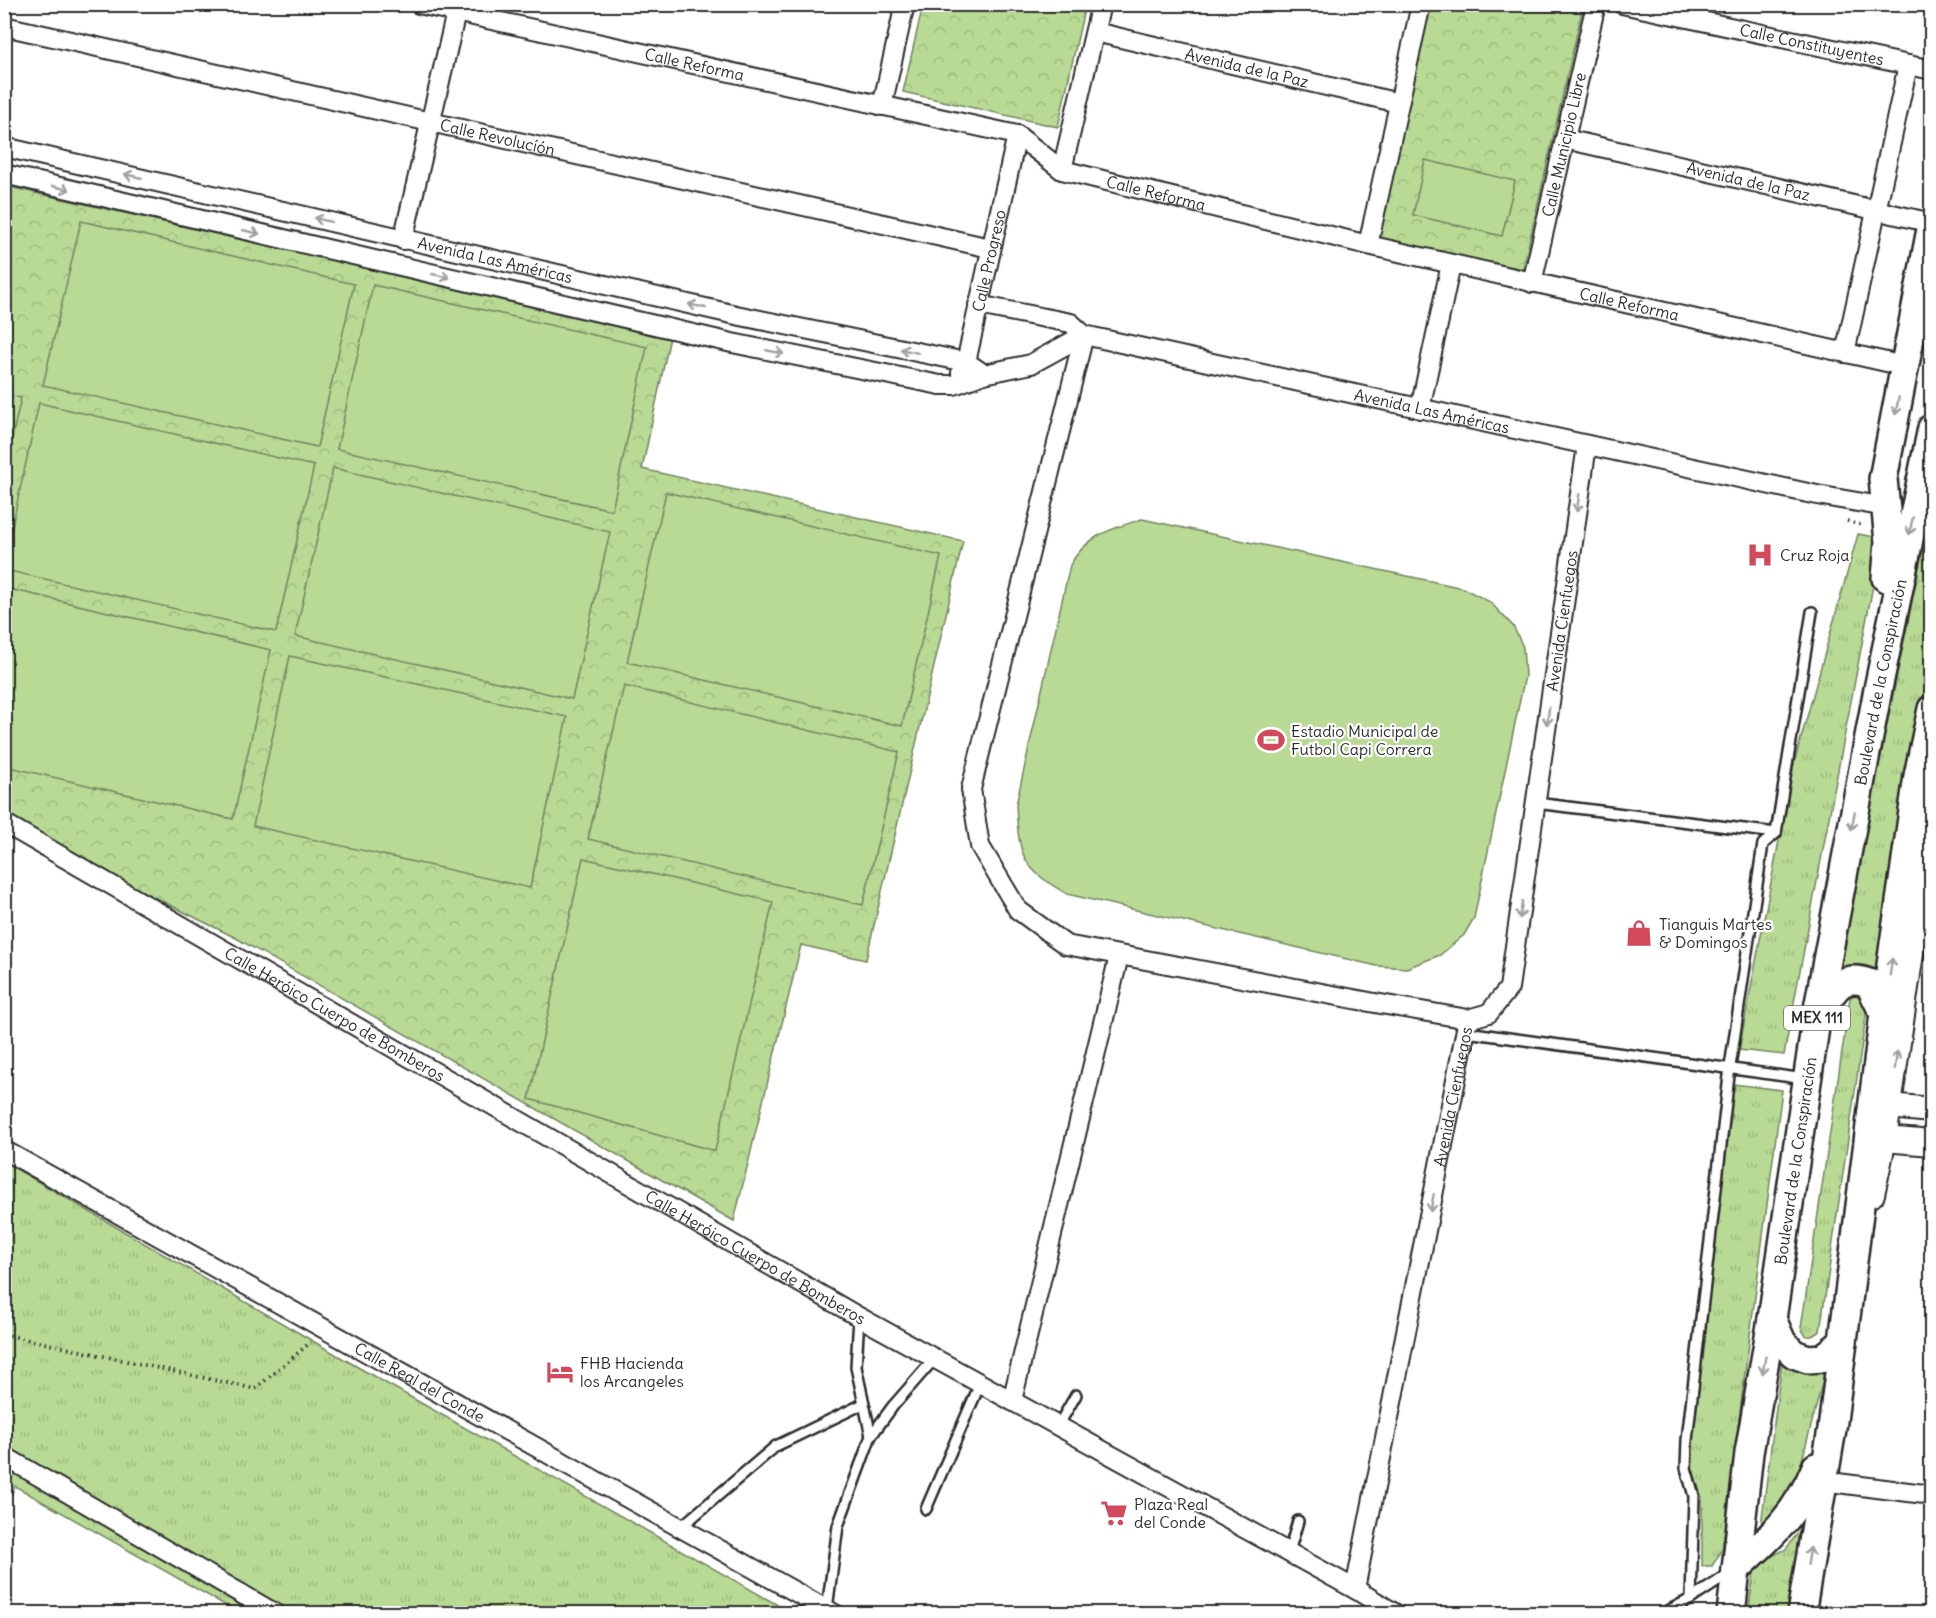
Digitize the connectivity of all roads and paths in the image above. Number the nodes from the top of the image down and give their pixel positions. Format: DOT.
graph roads {
  1 [pos="419,4"];
  2 [pos="905,4"];
  3 [pos="1101,4"];
  4 [pos="1421,4"];
  5 [pos="1596,4"];
  6 [pos="1622,4"];
  7 [pos="457,9"];
  8 [pos="4,26"];
  9 [pos="1095,32"];
  10 [pos="1908,65"];
  11 [pos="1932,70"];
  12 [pos="1399,103"];
  13 [pos="882,106"];
  14 [pos="431,122"];
  15 [pos="1017,135"];
  16 [pos="1565,140"];
  17 [pos="4,147"];
  18 [pos="1062,170"];
  19 [pos="4,174"];
  20 [pos="164,183"];
  21 [pos="157,210"];
  22 [pos="1877,210"];
  23 [pos="1932,224"];
  24 [pos="362,230"];
  25 [pos="404,240"];
  26 [pos="1368,245"];
  27 [pos="990,248"];
  28 [pos="356,256"];
  29 [pos="1451,264"];
  30 [pos="1533,283"];
  31 [pos="978,305"];
  32 [pos="736,315"];
  33 [pos="1084,335"];
  34 [pos="732,343"];
  35 [pos="1845,353"];
  36 [pos="966,362"];
  37 [pos="1904,366"];
  38 [pos="984,374"];
  39 [pos="954,386"];
  40 [pos="1420,409"];
  41 [pos="1932,428"];
  42 [pos="1587,445"];
  43 [pos="1886,507"];
  44 [pos="1812,612"];
  45 [pos="1878,689"];
  46 [pos="1932,709"];
  47 [pos="1536,803"];
  48 [pos="1932,809"];
  49 [pos="4,823"];
  50 [pos="1776,833"];
  51 [pos="1926,890"];
  52 [pos="1119,956"];
  53 [pos="1817,1014"];
  54 [pos="1884,1014"];
  55 [pos="1467,1026"];
  56 [pos="1730,1067"];
  57 [pos="1808,1079"];
  58 [pos="1889,1106"];
  59 [pos="1932,1110"];
  60 [pos="1884,1139"];
  61 [pos="1932,1143"];
  62 [pos="4,1150"];
  63 [pos="1849,1289"];
  64 [pos="859,1317"];
  65 [pos="1772,1319"];
  66 [pos="326,1330"];
  67 [pos="4,1337"];
  68 [pos="1843,1342"];
  69 [pos="935,1358"];
  70 [pos="980,1384"];
  71 [pos="1077,1395"];
  72 [pos="1012,1401"];
  73 [pos="863,1404"];
  74 [pos="1058,1426"];
  75 [pos="1832,1429"];
  76 [pos="871,1436"];
  77 [pos="4,1456"];
  78 [pos="1822,1481"];
  79 [pos="1932,1495"];
  80 [pos="926,1509"];
  81 [pos="1298,1521"];
  82 [pos="681,1527"];
  83 [pos="1288,1552"];
  84 [pos="1736,1569"];
  85 [pos="1355,1589"];
  86 [pos="1691,1599"];
  87 [pos="831,1611"];
  88 [pos="276,1614"];
  89 [pos="1396,1614"];
  90 [pos="1662,1614"];
  91 [pos="1731,1614"];
  92 [pos="1801,1614"];
  1 -- 7 [label="street, Calle Reforma"];
  2 -- 13 [label="street"];
  3 -- 9 [label="street"];
  4 -- 12 [label="street"];
  5 -- 16 [label="street, Calle Municipio Libre"];
  6 -- 10 [label="street, Calle Constituyentes"];
  7 -- 13 [label="street, Calle Reforma"];
  7 -- 14 [label="street"];
  8 -- 14 [label="street, Calle Revolucíón"];
  9 -- 12 [label="street, Avenida de la Paz"];
  9 -- 18 [label="street"];
  10 -- 11 [label="street, Calle Constituyentes"];
  10 -- 22 [label="street"];
  12 -- 26 [label="street"];
  13 -- 15 [label="street, Calle Reforma"];
  14 -- 25 [label="street"];
  14 -- 27 [label="street, Calle Revolucíón"];
  15 -- 18 [label="street, Calle Reforma"];
  15 -- 27 [label="street, Calle Progreso"];
  16 -- 22 [label="street, Avenida de la Paz"];
  16 -- 30 [label="street, Calle Municipio Libre"];
  20 -- 17 [label="street, Avenida Las Américas, one-way"];
  18 -- 26 [label="street, Calle Reforma"];
  19 -- 21 [label="street, Avenida Las Américas, one-way"];
  20 -- 21 [label="street"];
  24 -- 20 [label="street, Avenida Las Américas, one-way"];
  21 -- 28 [label="street, Avenida Las Américas, one-way"];
  22 -- 23 [label="street, Avenida de la Paz"];
  22 -- 35 [label="street"];
  23 -- 37 [label="main road"];
  24 -- 25 [label="street, Avenida Las Américas"];
  24 -- 28 [label="street"];
  32 -- 25 [label="street, Avenida Las Américas, one-way"];
  26 -- 29 [label="street, Calle Reforma"];
  27 -- 31 [label="street, Calle Progreso"];
  28 -- 34 [label="street, Avenida Las Américas, one-way"];
  29 -- 30 [label="street, Calle Reforma"];
  29 -- 40 [label="street"];
  30 -- 35 [label="street, Calle Reforma"];
  31 -- 33 [label="street"];
  31 -- 36 [label="street, Calle Progreso"];
  32 -- 34 [label="street"];
  36 -- 32 [label="street, Avenida Las Américas, one-way"];
  33 -- 38 [label="street, Avenida Las Américas"];
  33 -- 40 [label="street, Avenida Las Américas"];
  33 -- 52 [label="street"];
  34 -- 39 [label="street, Avenida Las Américas, one-way"];
  35 -- 37 [label="street, Calle Reforma"];
  36 -- 38 [label="street, Avenida Las Américas"];
  36 -- 39 [label="street, Calle Progreso"];
  37 -- 43 [label="main road, one-way"];
  38 -- 39 [label="street, Avenida Las Américas"];
  40 -- 42 [label="street, Avenida Las Américas"];
  41 -- 45 [label="main road, Boulevard de la Conspiración / MEX 111, one-way"];
  42 -- 43 [label="street, Avenida Las Américas"];
  42 -- 47 [label="street, Avenida Cienfuegos, one-way"];
  43 -- 45 [label="main road"];
  44 -- 50 [label="lane"];
  45 -- 53 [label="main road, Boulevard de la Conspiración / MEX 111, one-way"];
  54 -- 46 [label="main road, one-way"];
  47 -- 50 [label="lane"];
  47 -- 55 [label="street, Avenida Cienfuegos, one-way"];
  48 -- 51 [label="street"];
  49 -- 64 [label="street, Calle Heróico Cuerpo de Bomberos"];
  50 -- 56 [label="lane"];
  58 -- 51 [label="street, one-way"];
  52 -- 55 [label="street"];
  52 -- 72 [label="street"];
  53 -- 54 [label="main road"];
  53 -- 57 [label="main road, Boulevard de la Conspiración / MEX 111"];
  54 -- 63 [label="main road"];
  55 -- 56 [label="lane"];
  55 -- 85 [label="street, Avenida Cienfuegos, one-way"];
  56 -- 57 [label="lane"];
  56 -- 86 [label="lane"];
  57 -- 65 [label="main road, Boulevard de la Conspiración / MEX 111"];
  58 -- 59 [label="street"];
  58 -- 60 [label="street"];
  60 -- 61 [label="street"];
  60 -- 63 [label="street"];
  62 -- 66 [label="street, Calle Real del Conde"];
  63 -- 68 [label="main road"];
  64 -- 69 [label="street, Calle Heróico Cuerpo de Bomberos"];
  64 -- 73 [label="lane"];
  65 -- 68 [label="main road"];
  65 -- 84 [label="main road, Boulevard de la Conspiración / MEX 111, one-way"];
  66 -- 67 [label="path"];
  66 -- 82 [label="street, Calle Real del Conde"];
  68 -- 75 [label="main road"];
  69 -- 70 [label="street, Calle Heróico Cuerpo de Bomberos"];
  69 -- 76 [label="lane"];
  70 -- 72 [label="street, Calle Heróico Cuerpo de Bomberos"];
  70 -- 80 [label="lane"];
  71 -- 74 [label="lane"];
  72 -- 74 [label="street, Calle Heróico Cuerpo de Bomberos"];
  73 -- 76 [label="lane"];
  73 -- 82 [label="lane"];
  74 -- 83 [label="street, Calle Heróico Cuerpo de Bomberos"];
  75 -- 78 [label="main road"];
  75 -- 84 [label="main road"];
  76 -- 87 [label="lane"];
  77 -- 88 [label="street"];
  78 -- 79 [label="street"];
  92 -- 78 [label="main road, one-way"];
  81 -- 83 [label="lane"];
  82 -- 87 [label="street, Calle Real del Conde"];
  83 -- 85 [label="street, Calle Heróico Cuerpo de Bomberos"];
  84 -- 86 [label="lane"];
  84 -- 91 [label="main road, Boulevard de la Conspiración / MEX 111"];
  85 -- 89 [label="street, Calle Heróico Cuerpo de Bomberos"];
  86 -- 90 [label="lane"];
}
